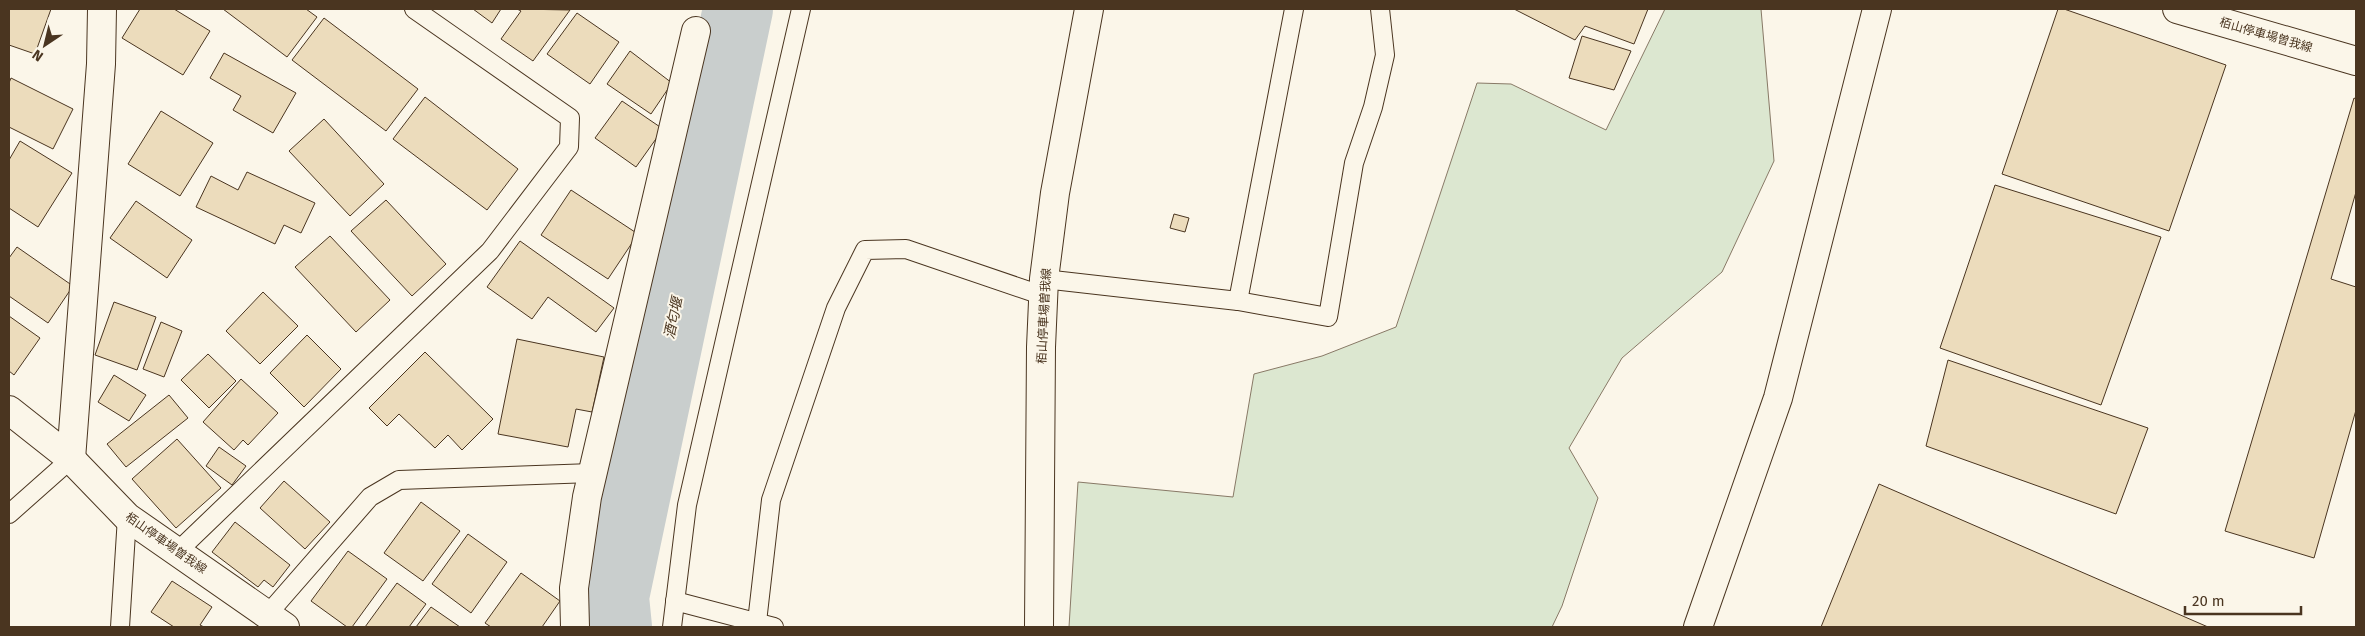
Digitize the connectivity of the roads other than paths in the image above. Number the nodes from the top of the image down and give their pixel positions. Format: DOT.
graph roads {
  1 [pos="102,9"];
  2 [pos="414,9"];
  3 [pos="801,9"];
  4 [pos="1089,9"];
  5 [pos="1294,9"];
  6 [pos="1380,9"];
  7 [pos="1877,9"];
  8 [pos="2177,9"];
  9 [pos="696,31"];
  10 [pos="2356,61"];
  11 [pos="1044,288"];
  12 [pos="1238,301"];
  13 [pos="9,410"];
  14 [pos="72,460"];
  15 [pos="592,473"];
  16 [pos="9,514"];
  17 [pos="127,517"];
  18 [pos="178,551"];
  19 [pos="675,601"];
  20 [pos="276,621"];
  21 [pos="757,622"];
  22 [pos="120,627"];
  23 [pos="575,627"];
  24 [pos="672,627"];
  25 [pos="774,627"];
  26 [pos="1038,627"];
  27 [pos="1698,627"];
  1 -- 14 [label="street"];
  2 -- 18 [label="lane"];
  3 -- 19 [label="lane"];
  4 -- 11 [label="street, 栢山停車場曽我線"];
  5 -- 12 [label="lane"];
  6 -- 12 [label="lane"];
  7 -- 27 [label="street"];
  8 -- 10 [label="street, 栢山停車場曽我線"];
  9 -- 15 [label="street"];
  11 -- 12 [label="lane"];
  11 -- 21 [label="lane"];
  11 -- 26 [label="street, 栢山停車場曽我線"];
  13 -- 14 [label="street, 栢山停車場曽我線"];
  14 -- 16 [label="lane"];
  14 -- 17 [label="street, 栢山停車場曽我線"];
  15 -- 20 [label="lane"];
  15 -- 23 [label="street"];
  17 -- 18 [label="street, 栢山停車場曽我線"];
  17 -- 22 [label="lane"];
  18 -- 20 [label="street, 栢山停車場曽我線"];
  19 -- 21 [label="lane"];
  19 -- 24 [label="lane"];
  21 -- 25 [label="lane"];
}
